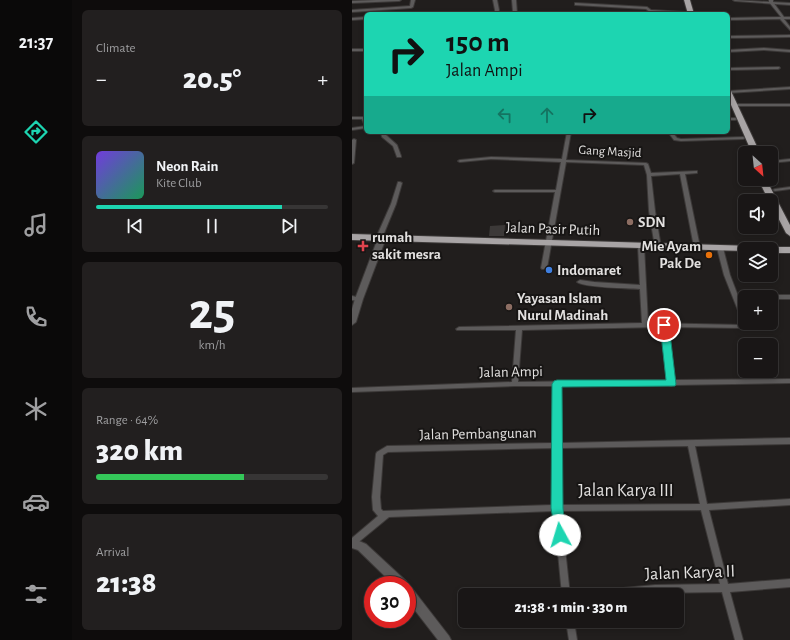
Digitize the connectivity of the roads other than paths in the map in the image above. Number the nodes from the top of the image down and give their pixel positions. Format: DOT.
graph roads {
  1 [pos="400,0"];
  2 [pos="413,0"];
  3 [pos="495,0"];
  4 [pos="514,0"];
  5 [pos="611,0"];
  6 [pos="683,0"];
  7 [pos="687,0"];
  8 [pos="735,0"];
  9 [pos="745,0"];
  10 [pos="771,1"];
  11 [pos="352,2"];
  12 [pos="576,4"];
  13 [pos="790,4"];
  14 [pos="609,6"];
  15 [pos="411,7"];
  16 [pos="408,10"];
  17 [pos="352,11"];
  18 [pos="496,12"];
  19 [pos="515,12"];
  20 [pos="662,12"];
  21 [pos="686,12"];
  22 [pos="687,12"];
  23 [pos="364,18"];
  24 [pos="782,18"];
  25 [pos="790,18"];
  26 [pos="352,19"];
  27 [pos="730,19"];
  28 [pos="746,19"];
  29 [pos="751,23"];
  30 [pos="790,29"];
  31 [pos="790,36"];
  32 [pos="730,37"];
  33 [pos="352,50"];
  34 [pos="364,50"];
  35 [pos="730,51"];
  36 [pos="790,51"];
  37 [pos="778,68"];
  38 [pos="730,69"];
  39 [pos="790,88"];
  40 [pos="730,92"];
  41 [pos="731,105"];
  42 [pos="790,105"];
  43 [pos="352,118"];
  44 [pos="364,119"];
  45 [pos="731,119"];
  46 [pos="364,127"];
  47 [pos="352,128"];
  48 [pos="384,134"];
  49 [pos="569,134"];
  50 [pos="672,134"];
  51 [pos="743,138"];
  52 [pos="354,140"];
  53 [pos="747,146"];
  54 [pos="752,146"];
  55 [pos="399,156"];
  56 [pos="563,160"];
  57 [pos="790,160"];
  58 [pos="460,161"];
  59 [pos="778,161"];
  60 [pos="352,163"];
  61 [pos="695,172"];
  62 [pos="682,173"];
  63 [pos="649,175"];
  64 [pos="400,184"];
  65 [pos="766,186"];
  66 [pos="773,186"];
  67 [pos="790,188"];
  68 [pos="775,190"];
  69 [pos="495,191"];
  70 [pos="558,192"];
  71 [pos="790,218"];
  72 [pos="790,233"];
  73 [pos="352,237"];
  74 [pos="381,238"];
  75 [pos="548,243"];
  76 [pos="641,246"];
  77 [pos="658,247"];
  78 [pos="697,247"];
  79 [pos="720,248"];
  80 [pos="738,249"];
  81 [pos="778,250"];
  82 [pos="790,250"];
  83 [pos="544,268"];
  84 [pos="580,282"];
  85 [pos="642,287"];
  86 [pos="778,297"];
  87 [pos="790,297"];
  88 [pos="356,298"];
  89 [pos="736,298"];
  90 [pos="738,303"];
  91 [pos="352,322"];
  92 [pos="645,325"];
  93 [pos="664,325"];
  94 [pos="738,327"];
  95 [pos="519,328"];
  96 [pos="459,329"];
  97 [pos="790,381"];
  98 [pos="516,384"];
  99 [pos="557,384"];
  100 [pos="671,384"];
  101 [pos="352,390"];
  102 [pos="790,441"];
  103 [pos="691,444"];
  104 [pos="558,446"];
  105 [pos="790,502"];
  106 [pos="704,507"];
  107 [pos="557,508"];
  108 [pos="387,514"];
  109 [pos="352,543"];
  110 [pos="393,576"];
  111 [pos="790,583"];
  112 [pos="565,588"];
  113 [pos="727,588"];
  114 [pos="684,589"];
  115 [pos="416,603"];
  116 [pos="571,628"];
  117 [pos="445,640"];
  118 [pos="573,640"];
  119 [pos="739,640"];
  1 -- 11 [label="street"];
  2 -- 15 [label="street"];
  3 -- 18 [label="street"];
  4 -- 19 [label="street"];
  5 -- 14 [label="street"];
  6 -- 21 [label="highway"];
  7 -- 22 [label="highway"];
  8 -- 9 [label="street"];
  9 -- 10 [label="street"];
  10 -- 13 [label="street"];
  10 -- 24 [label="street"];
  12 -- 14 [label="street"];
  14 -- 20 [label="street"];
  15 -- 16 [label="street"];
  15 -- 17 [label="street"];
  23 -- 26 [label="street"];
  24 -- 25 [label="street"];
  24 -- 28 [label="street"];
  24 -- 30 [label="street"];
  27 -- 28 [label="street"];
  28 -- 29 [label="street"];
  31 -- 32 [label="street"];
  33 -- 34 [label="street"];
  35 -- 36 [label="street"];
  37 -- 38 [label="street"];
  39 -- 40 [label="street"];
  41 -- 42 [label="street"];
  41 -- 45 [label="highway"];
  41 -- 54 [label="highway"];
  43 -- 44 [label="street"];
  45 -- 51 [label="highway"];
  46 -- 47 [label="street"];
  48 -- 55 [label="street"];
  49 -- 56 [label="street"];
  50 -- 51 [label="street"];
  51 -- 53 [label="highway"];
  52 -- 60 [label="street"];
  56 -- 58 [label="street"];
  56 -- 63 [label="street, Gang Masjid"];
  56 -- 70 [label="street"];
  57 -- 59 [label="street"];
  61 -- 62 [label="street, Gang Masjid"];
  62 -- 63 [label="street, Gang Masjid"];
  62 -- 78 [label="street"];
  63 -- 77 [label="street"];
  64 -- 74 [label="street"];
  65 -- 72 [label="highway"];
  66 -- 68 [label="highway"];
  67 -- 68 [label="street"];
  68 -- 71 [label="highway"];
  69 -- 70 [label="street"];
  70 -- 75 [label="street"];
  73 -- 74 [label="highway, Jalan Pasir Putih"];
  74 -- 75 [label="highway, Jalan Pasir Putih"];
  74 -- 88 [label="street"];
  75 -- 76 [label="highway, Jalan Pasir Putih"];
  75 -- 83 [label="street"];
  76 -- 77 [label="highway, Jalan Pasir Putih"];
  76 -- 85 [label="street"];
  77 -- 78 [label="highway, Jalan Pasir Putih"];
  78 -- 79 [label="highway, Jalan Pasir Putih"];
  79 -- 80 [label="highway, Jalan Pasir Putih"];
  79 -- 89 [label="street"];
  81 -- 82 [label="highway"];
  84 -- 85 [label="street"];
  85 -- 92 [label="street"];
  86 -- 87 [label="street"];
  88 -- 91 [label="street"];
  89 -- 90 [label="street"];
  92 -- 93 [label="street"];
  92 -- 95 [label="street"];
  93 -- 94 [label="street"];
  93 -- 100 [label="street"];
  95 -- 96 [label="street"];
  95 -- 98 [label="street"];
  97 -- 100 [label="street, Jalan Ampi"];
  98 -- 99 [label="street, Jalan Ampi"];
  98 -- 101 [label="street, Jalan Ampi"];
  99 -- 100 [label="street, Jalan Ampi"];
  99 -- 104 [label="street"];
  102 -- 103 [label="street, Jalan Pembangunan"];
  103 -- 104 [label="street, Jalan Pembangunan"];
  103 -- 106 [label="street"];
  104 -- 107 [label="street"];
  104 -- 108 [label="street, Jalan Pembangunan"];
  105 -- 106 [label="street, Jalan Karya III"];
  106 -- 107 [label="street, Jalan Karya III"];
  106 -- 113 [label="street"];
  107 -- 108 [label="street, Jalan Karya III"];
  107 -- 112 [label="street"];
  108 -- 109 [label="street"];
  109 -- 110 [label="street"];
  111 -- 113 [label="street, Jalan Karya II"];
  113 -- 114 [label="street, Jalan Karya II"];
  113 -- 119 [label="street"];
  115 -- 117 [label="street"];
  116 -- 118 [label="street"];
}
